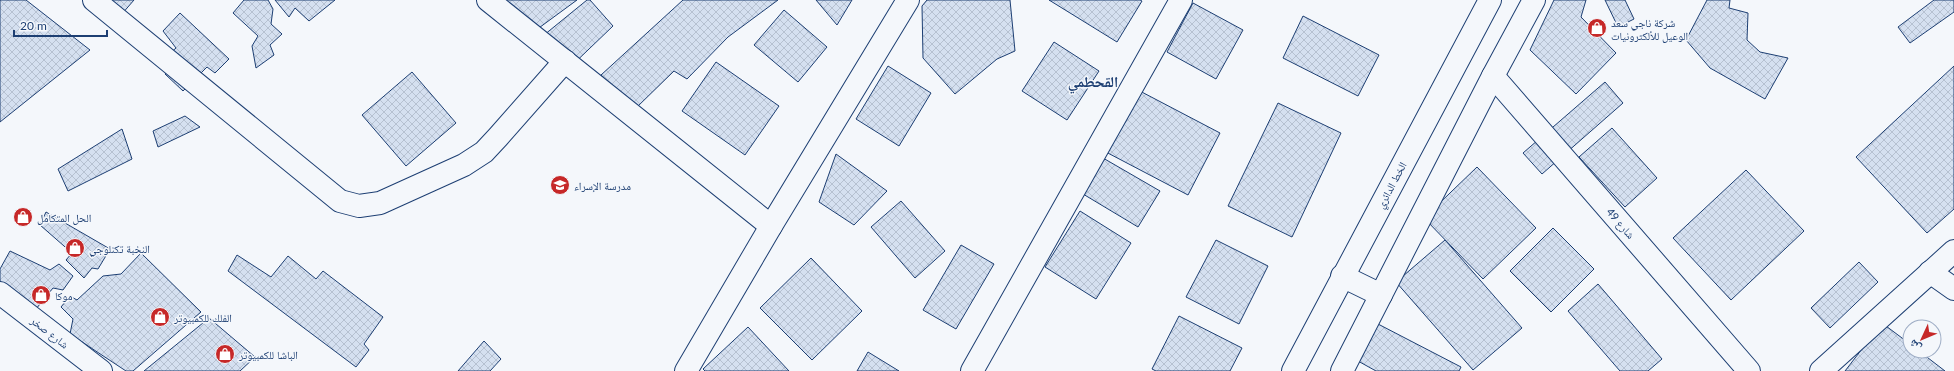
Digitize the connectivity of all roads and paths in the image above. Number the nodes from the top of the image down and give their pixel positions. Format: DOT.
graph roads {
  1 [pos="94,0"];
  2 [pos="488,0"];
  3 [pos="908,0"];
  4 [pos="1181,0"];
  5 [pos="1490,0"];
  6 [pos="1534,0"];
  7 [pos="565,61"];
  8 [pos="1493,76"];
  9 [pos="771,226"];
  10 [pos="1954,251"];
  11 [pos="1930,272"];
  12 [pos="1342,276"];
  13 [pos="1954,289"];
  14 [pos="0,293"];
  15 [pos="1381,295"];
  16 [pos="101,371"];
  17 [pos="686,371"];
  18 [pos="972,371"];
  19 [pos="1293,371"];
  20 [pos="1342,371"];
  21 [pos="1749,371"];
  22 [pos="1821,371"];
  1 -- 7 [label="street"];
  2 -- 7 [label="street"];
  3 -- 9 [label="street"];
  4 -- 18 [label="street"];
  5 -- 12 [label="street, الخط الدائري"];
  6 -- 8 [label="street"];
  7 -- 9 [label="street"];
  8 -- 15 [label="street"];
  8 -- 21 [label="street, شارع 49"];
  9 -- 17 [label="street"];
  10 -- 11 [label="street"];
  11 -- 13 [label="street"];
  11 -- 22 [label="street"];
  12 -- 15 [label="street"];
  12 -- 19 [label="street, الخط الدائري"];
  14 -- 16 [label="street, شارع صخر"];
  15 -- 20 [label="street"];
}
